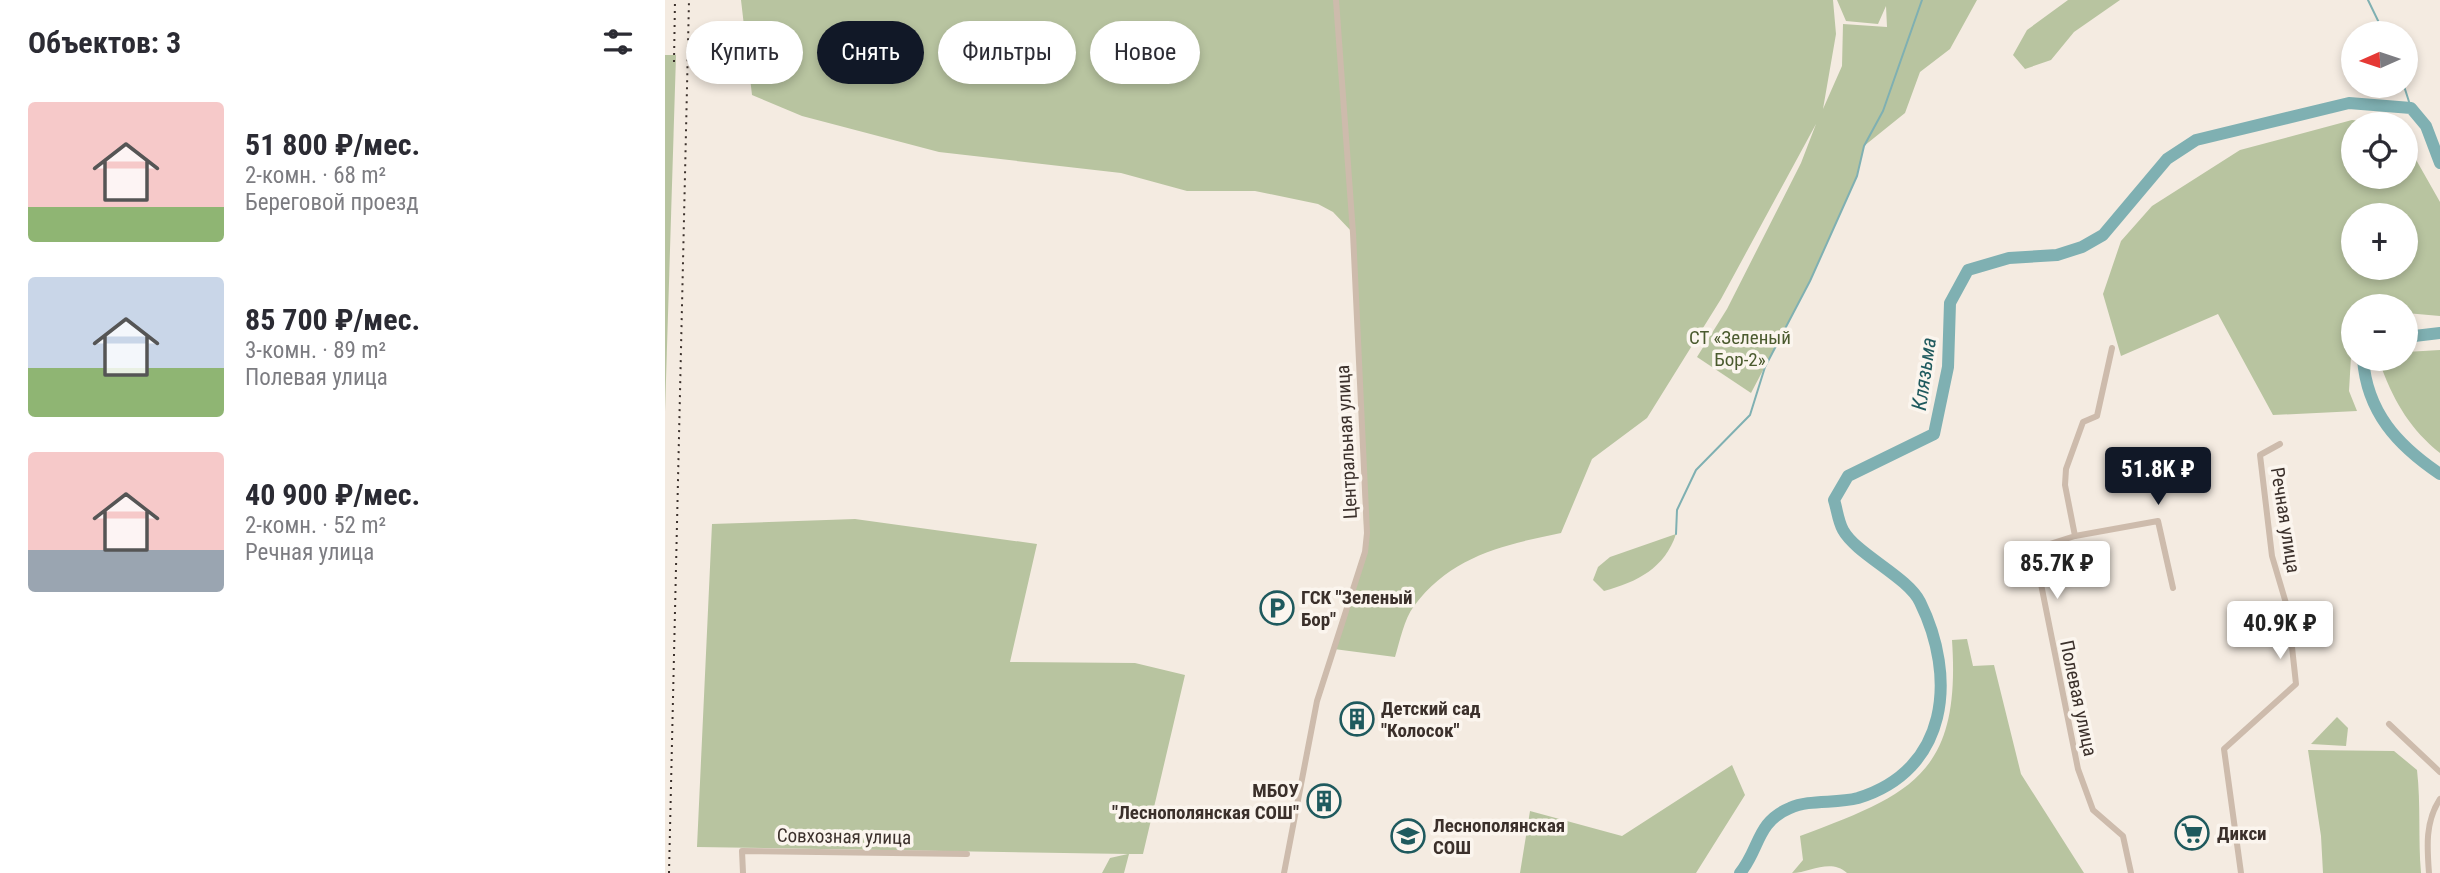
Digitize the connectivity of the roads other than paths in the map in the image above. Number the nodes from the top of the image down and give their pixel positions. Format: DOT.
graph roads {
  1 [pos="1336,0"];
  2 [pos="2112,348"];
  3 [pos="2280,444"];
  4 [pos="2075,536"];
  5 [pos="2173,588"];
  6 [pos="2389,724"];
  7 [pos="2440,772"];
  8 [pos="2440,799"];
  9 [pos="967,854"];
  10 [pos="743,873"];
  11 [pos="1284,873"];
  12 [pos="2131,873"];
  13 [pos="2241,873"];
  14 [pos="2428,873"];
  1 -- 11 [label="street, Центральная улица"];
  2 -- 4 [label="street"];
  3 -- 13 [label="street, Речная улица"];
  4 -- 5 [label="street"];
  4 -- 12 [label="street, Полевая улица"];
  6 -- 7 [label="street"];
  8 -- 14 [label="street"];
  9 -- 10 [label="street, Совхозная улица"];
}
